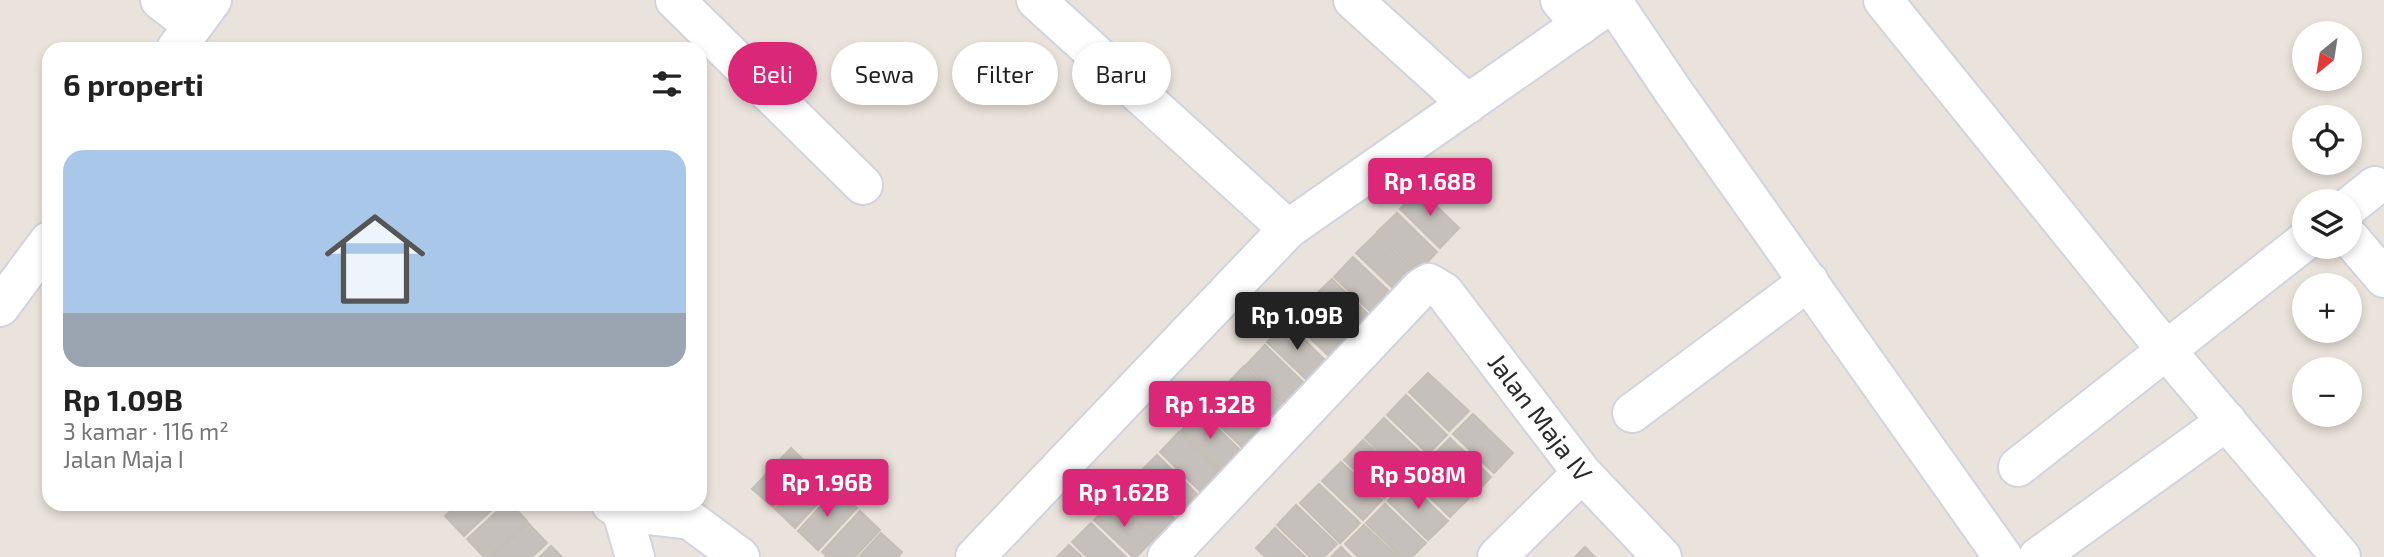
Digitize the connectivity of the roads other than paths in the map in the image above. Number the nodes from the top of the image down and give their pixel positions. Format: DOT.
graph roads {
  1 [pos="160,0"];
  2 [pos="675,0"];
  3 [pos="1036,0"];
  4 [pos="1353,0"];
  5 [pos="1883,0"];
  6 [pos="1614,1"];
  7 [pos="1571,12"];
  8 [pos="193,25"];
  9 [pos="1468,104"];
  10 [pos="863,186"];
  11 [pos="1288,229"];
  12 [pos="42,250"];
  13 [pos="2292,252"];
  14 [pos="2362,252"];
  15 [pos="2384,278"];
  16 [pos="1809,281"];
  17 [pos="0,307"];
  18 [pos="2166,350"];
  19 [pos="1632,413"];
  20 [pos="2227,421"];
  21 [pos="2018,467"];
  22 [pos="1582,473"];
  23 [pos="617,511"];
  24 [pos="634,511"];
  25 [pos="635,557"];
  26 [pos="740,557"];
  27 [pos="975,557"];
  28 [pos="1167,557"];
  29 [pos="1497,557"];
  30 [pos="1662,557"];
  31 [pos="2003,557"];
  32 [pos="2038,557"];
  33 [pos="2341,557"];
  1 -- 8 [label="street"];
  2 -- 10 [label="street"];
  3 -- 11 [label="street"];
  4 -- 9 [label="street"];
  5 -- 18 [label="street"];
  6 -- 7 [label="street"];
  6 -- 16 [label="street"];
  7 -- 9 [label="street"];
  9 -- 11 [label="street"];
  11 -- 27 [label="street"];
  12 -- 17 [label="street"];
  13 -- 18 [label="street"];
  14 -- 15 [label="street"];
  16 -- 19 [label="street"];
  16 -- 31 [label="street"];
  18 -- 20 [label="street"];
  18 -- 21 [label="street"];
  20 -- 32 [label="street"];
  20 -- 33 [label="street"];
  22 -- 28 [label="street, Jalan Maja IV"];
  22 -- 29 [label="street"];
  22 -- 30 [label="street, Jalan Maja IV"];
  23 -- 25 [label="street"];
  24 -- 26 [label="street"];
}
